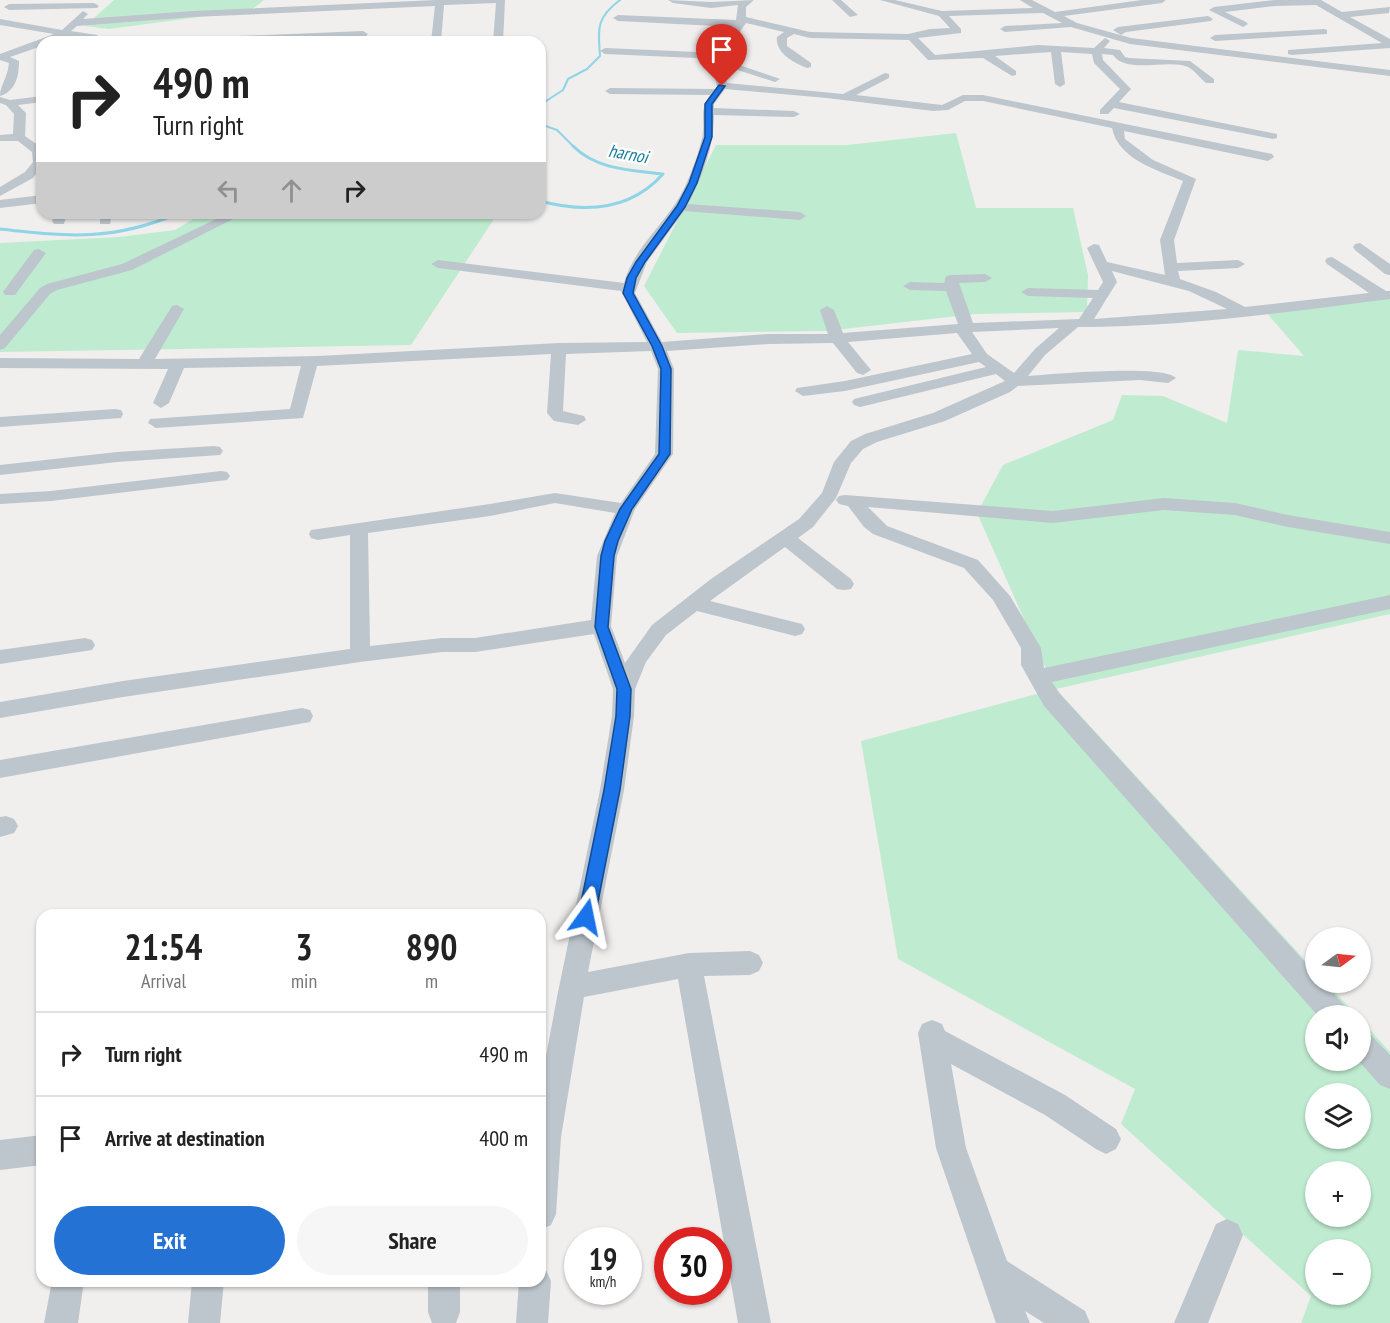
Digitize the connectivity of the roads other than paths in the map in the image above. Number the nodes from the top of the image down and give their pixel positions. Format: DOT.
graph roads {
  1 [pos="374,0"];
  2 [pos="673,0"];
  3 [pos="836,0"];
  4 [pos="884,0"];
  5 [pos="1025,0"];
  6 [pos="440,1"];
  7 [pos="750,1"];
  8 [pos="1167,1"];
  9 [pos="1315,1"];
  10 [pos="97,3"];
  11 [pos="330,3"];
  12 [pos="937,3"];
  13 [pos="1252,5"];
  14 [pos="4,6"];
  15 [pos="35,6"];
  16 [pos="904,7"];
  17 [pos="1389,10"];
  18 [pos="227,12"];
  19 [pos="83,13"];
  20 [pos="1047,13"];
  21 [pos="942,14"];
  22 [pos="854,15"];
  23 [pos="1339,15"];
  24 [pos="1273,16"];
  25 [pos="145,17"];
  26 [pos="618,18"];
  27 [pos="1208,19"];
  28 [pos="691,21"];
  29 [pos="741,21"];
  30 [pos="0,22"];
  31 [pos="73,22"];
  32 [pos="1243,24"];
  33 [pos="1073,25"];
  34 [pos="1380,25"];
  35 [pos="1359,26"];
  36 [pos="134,29"];
  37 [pos="1005,29"];
  38 [pos="792,31"];
  39 [pos="1324,32"];
  40 [pos="63,33"];
  41 [pos="681,33"];
  42 [pos="363,34"];
  43 [pos="1231,34"];
  44 [pos="57,36"];
  45 [pos="86,36"];
  46 [pos="339,36"];
  47 [pos="437,36"];
  48 [pos="498,36"];
  49 [pos="1109,36"];
  50 [pos="908,37"];
  51 [pos="1215,38"];
  52 [pos="1128,40"];
  53 [pos="1390,44"];
  54 [pos="36,46"];
  55 [pos="1343,49"];
  56 [pos="1056,50"];
  57 [pos="1097,51"];
  58 [pos="1291,52"];
  59 [pos="986,55"];
  60 [pos="1245,56"];
  61 [pos="0,57"];
  62 [pos="722,61"];
  63 [pos="807,65"];
  64 [pos="1390,66"];
  65 [pos="1012,73"];
  66 [pos="1390,73"];
  67 [pos="885,76"];
  68 [pos="775,80"];
  69 [pos="1210,81"];
  70 [pos="1059,84"];
  71 [pos="721,89"];
  72 [pos="610,91"];
  73 [pos="0,93"];
  74 [pos="843,98"];
  75 [pos="36,99"];
  76 [pos="5,101"];
  77 [pos="1112,104"];
  78 [pos="707,111"];
  79 [pos="794,114"];
  80 [pos="1096,120"];
  81 [pos="1117,125"];
  82 [pos="20,136"];
  83 [pos="1273,136"];
  84 [pos="0,138"];
  85 [pos="36,143"];
  86 [pos="1268,157"];
  87 [pos="36,166"];
  88 [pos="0,192"];
  89 [pos="36,201"];
  90 [pos="0,204"];
  91 [pos="681,207"];
  92 [pos="800,216"];
  93 [pos="227,219"];
  94 [pos="1360,247"];
  95 [pos="1094,248"];
  96 [pos="39,253"];
  97 [pos="1332,261"];
  98 [pos="438,264"];
  99 [pos="1238,264"];
  100 [pos="1103,265"];
  101 [pos="1390,271"];
  102 [pos="1171,274"];
  103 [pos="985,278"];
  104 [pos="910,286"];
  105 [pos="952,287"];
  106 [pos="629,288"];
  107 [pos="45,291"];
  108 [pos="5,292"];
  109 [pos="1028,292"];
  110 [pos="1103,294"];
  111 [pos="1387,295"];
  112 [pos="177,309"];
  113 [pos="826,310"];
  114 [pos="1243,312"];
  115 [pos="1079,322"];
  116 [pos="964,328"];
  117 [pos="837,338"];
  118 [pos="0,345"];
  119 [pos="657,346"];
  120 [pos="559,348"];
  121 [pos="982,357"];
  122 [pos="310,361"];
  123 [pos="0,363"];
  124 [pos="144,364"];
  125 [pos="178,364"];
  126 [pos="998,369"];
  127 [pos="863,370"];
  128 [pos="1168,378"];
  129 [pos="1015,381"];
  130 [pos="803,391"];
  131 [pos="860,402"];
  132 [pos="161,403"];
  133 [pos="115,414"];
  134 [pos="578,420"];
  135 [pos="0,422"];
  136 [pos="156,423"];
  137 [pos="214,451"];
  138 [pos="0,470"];
  139 [pos="221,476"];
  140 [pos="827,498"];
  141 [pos="0,499"];
  142 [pos="854,501"];
  143 [pos="626,509"];
  144 [pos="358,528"];
  145 [pos="318,534"];
  146 [pos="786,538"];
  147 [pos="1390,538"];
  148 [pos="844,584"];
  149 [pos="1390,602"];
  150 [pos="693,603"];
  151 [pos="601,627"];
  152 [pos="795,629"];
  153 [pos="85,645"];
  154 [pos="360,656"];
  155 [pos="0,657"];
  156 [pos="1039,677"];
  157 [pos="624,689"];
  158 [pos="0,710"];
  159 [pos="302,716"];
  160 [pos="0,769"];
  161 [pos="750,963"];
  162 [pos="689,965"];
  163 [pos="572,987"];
  164 [pos="1326,1005"];
  165 [pos="1371,1055"];
  166 [pos="1390,1075"];
  167 [pos="546,1116"];
  168 [pos="1106,1139"];
  169 [pos="36,1151"];
  170 [pos="0,1155"];
  171 [pos="1227,1235"];
  172 [pos="995,1272"];
  173 [pos="67,1287"];
  174 [pos="207,1287"];
  175 [pos="535,1287"];
  176 [pos="61,1323"];
  177 [pos="204,1323"];
  178 [pos="532,1323"];
  179 [pos="754,1323"];
  180 [pos="1013,1323"];
  181 [pos="1073,1323"];
  182 [pos="1191,1323"];
  1 -- 11 [label="street"];
  2 -- 7 [label="street"];
  3 -- 22 [label="street"];
  4 -- 16 [label="street"];
  5 -- 20 [label="street"];
  6 -- 11 [label="street"];
  6 -- 47 [label="street"];
  6 -- 48 [label="street"];
  7 -- 29 [label="street"];
  8 -- 20 [label="street"];
  9 -- 13 [label="street"];
  9 -- 23 [label="street"];
  10 -- 15 [label="street"];
  10 -- 19 [label="street"];
  11 -- 18 [label="street"];
  12 -- 16 [label="street"];
  13 -- 24 [label="street"];
  13 -- 32 [label="street"];
  14 -- 15 [label="street"];
  15 -- 19 [label="street"];
  16 -- 21 [label="street"];
  17 -- 23 [label="street"];
  18 -- 19 [label="street"];
  18 -- 25 [label="street"];
  19 -- 31 [label="street"];
  20 -- 21 [label="street"];
  20 -- 33 [label="street"];
  21 -- 50 [label="street"];
  23 -- 35 [label="street"];
  25 -- 31 [label="street"];
  25 -- 36 [label="street"];
  26 -- 28 [label="street"];
  27 -- 52 [label="street"];
  28 -- 29 [label="street"];
  28 -- 41 [label="street"];
  29 -- 38 [label="street"];
  29 -- 62 [label="street"];
  30 -- 40 [label="street"];
  31 -- 40 [label="street"];
  33 -- 37 [label="street"];
  33 -- 49 [label="street"];
  34 -- 35 [label="street"];
  35 -- 53 [label="street"];
  38 -- 50 [label="street"];
  38 -- 63 [label="street"];
  39 -- 43 [label="street"];
  40 -- 44 [label="street"];
  40 -- 45 [label="street"];
  42 -- 46 [label="street"];
  43 -- 51 [label="street"];
  43 -- 60 [label="street"];
  49 -- 52 [label="street"];
  49 -- 57 [label="street"];
  50 -- 59 [label="street"];
  52 -- 60 [label="street"];
  53 -- 55 [label="street"];
  54 -- 61 [label="street"];
  55 -- 58 [label="street"];
  55 -- 64 [label="street"];
  56 -- 57 [label="street"];
  56 -- 59 [label="street"];
  56 -- 70 [label="street"];
  57 -- 69 [label="street"];
  57 -- 77 [label="street"];
  59 -- 65 [label="street"];
  60 -- 66 [label="street"];
  61 -- 73 [label="street"];
  62 -- 62 [label="street"];
  62 -- 68 [label="street"];
  62 -- 71 [label="street"];
  67 -- 74 [label="street"];
  71 -- 72 [label="street"];
  71 -- 74 [label="street"];
  71 -- 78 [label="street"];
  74 -- 80 [label="street"];
  75 -- 76 [label="street"];
  76 -- 82 [label="street"];
  77 -- 80 [label="street"];
  77 -- 83 [label="street"];
  78 -- 79 [label="street"];
  78 -- 91 [label="street"];
  80 -- 81 [label="street"];
  81 -- 86 [label="street"];
  81 -- 102 [label="street"];
  82 -- 84 [label="street"];
  82 -- 85 [label="street"];
  87 -- 88 [label="street"];
  89 -- 90 [label="street"];
  91 -- 92 [label="street"];
  91 -- 106 [label="street"];
  93 -- 107 [label="street"];
  94 -- 101 [label="street"];
  95 -- 100 [label="street"];
  96 -- 108 [label="street"];
  97 -- 111 [label="street"];
  98 -- 106 [label="street"];
  99 -- 102 [label="street"];
  100 -- 102 [label="street"];
  100 -- 110 [label="street"];
  102 -- 114 [label="street"];
  103 -- 105 [label="street"];
  104 -- 105 [label="street"];
  105 -- 116 [label="street"];
  106 -- 119 [label="street"];
  107 -- 108 [label="street"];
  107 -- 118 [label="street"];
  109 -- 110 [label="street"];
  110 -- 115 [label="street"];
  111 -- 114 [label="street"];
  112 -- 124 [label="street"];
  113 -- 117 [label="street"];
  114 -- 115 [label="street"];
  115 -- 116 [label="street"];
  115 -- 129 [label="street"];
  116 -- 117 [label="street"];
  116 -- 121 [label="street"];
  117 -- 119 [label="street"];
  117 -- 127 [label="street"];
  119 -- 120 [label="street"];
  119 -- 143 [label="street"];
  120 -- 122 [label="street"];
  120 -- 134 [label="street"];
  121 -- 126 [label="street"];
  121 -- 130 [label="street"];
  122 -- 125 [label="street"];
  122 -- 136 [label="street"];
  123 -- 124 [label="street"];
  124 -- 125 [label="street"];
  125 -- 132 [label="street"];
  126 -- 129 [label="street"];
  126 -- 131 [label="street"];
  128 -- 129 [label="street"];
  129 -- 140 [label="street"];
  133 -- 135 [label="street"];
  137 -- 138 [label="street"];
  139 -- 141 [label="street"];
  140 -- 142 [label="street"];
  140 -- 146 [label="street"];
  142 -- 147 [label="street"];
  142 -- 156 [label="street"];
  143 -- 144 [label="street"];
  143 -- 151 [label="street"];
  144 -- 145 [label="street"];
  144 -- 154 [label="street"];
  146 -- 148 [label="street"];
  146 -- 150 [label="street"];
  149 -- 156 [label="street"];
  150 -- 152 [label="street"];
  150 -- 157 [label="street"];
  151 -- 154 [label="street"];
  151 -- 157 [label="street"];
  153 -- 155 [label="street"];
  154 -- 158 [label="street"];
  156 -- 164 [label="street"];
  157 -- 163 [label="street"];
  159 -- 160 [label="street"];
  161 -- 162 [label="street"];
  162 -- 163 [label="street"];
  162 -- 179 [label="street"];
  163 -- 167 [label="street"];
  165 -- 166 [label="street"];
  168 -- 172 [label="street"];
  169 -- 170 [label="street"];
  171 -- 182 [label="street"];
  172 -- 180 [label="street"];
  172 -- 181 [label="street"];
  173 -- 176 [label="street"];
  174 -- 177 [label="street"];
  175 -- 178 [label="street"];
}
